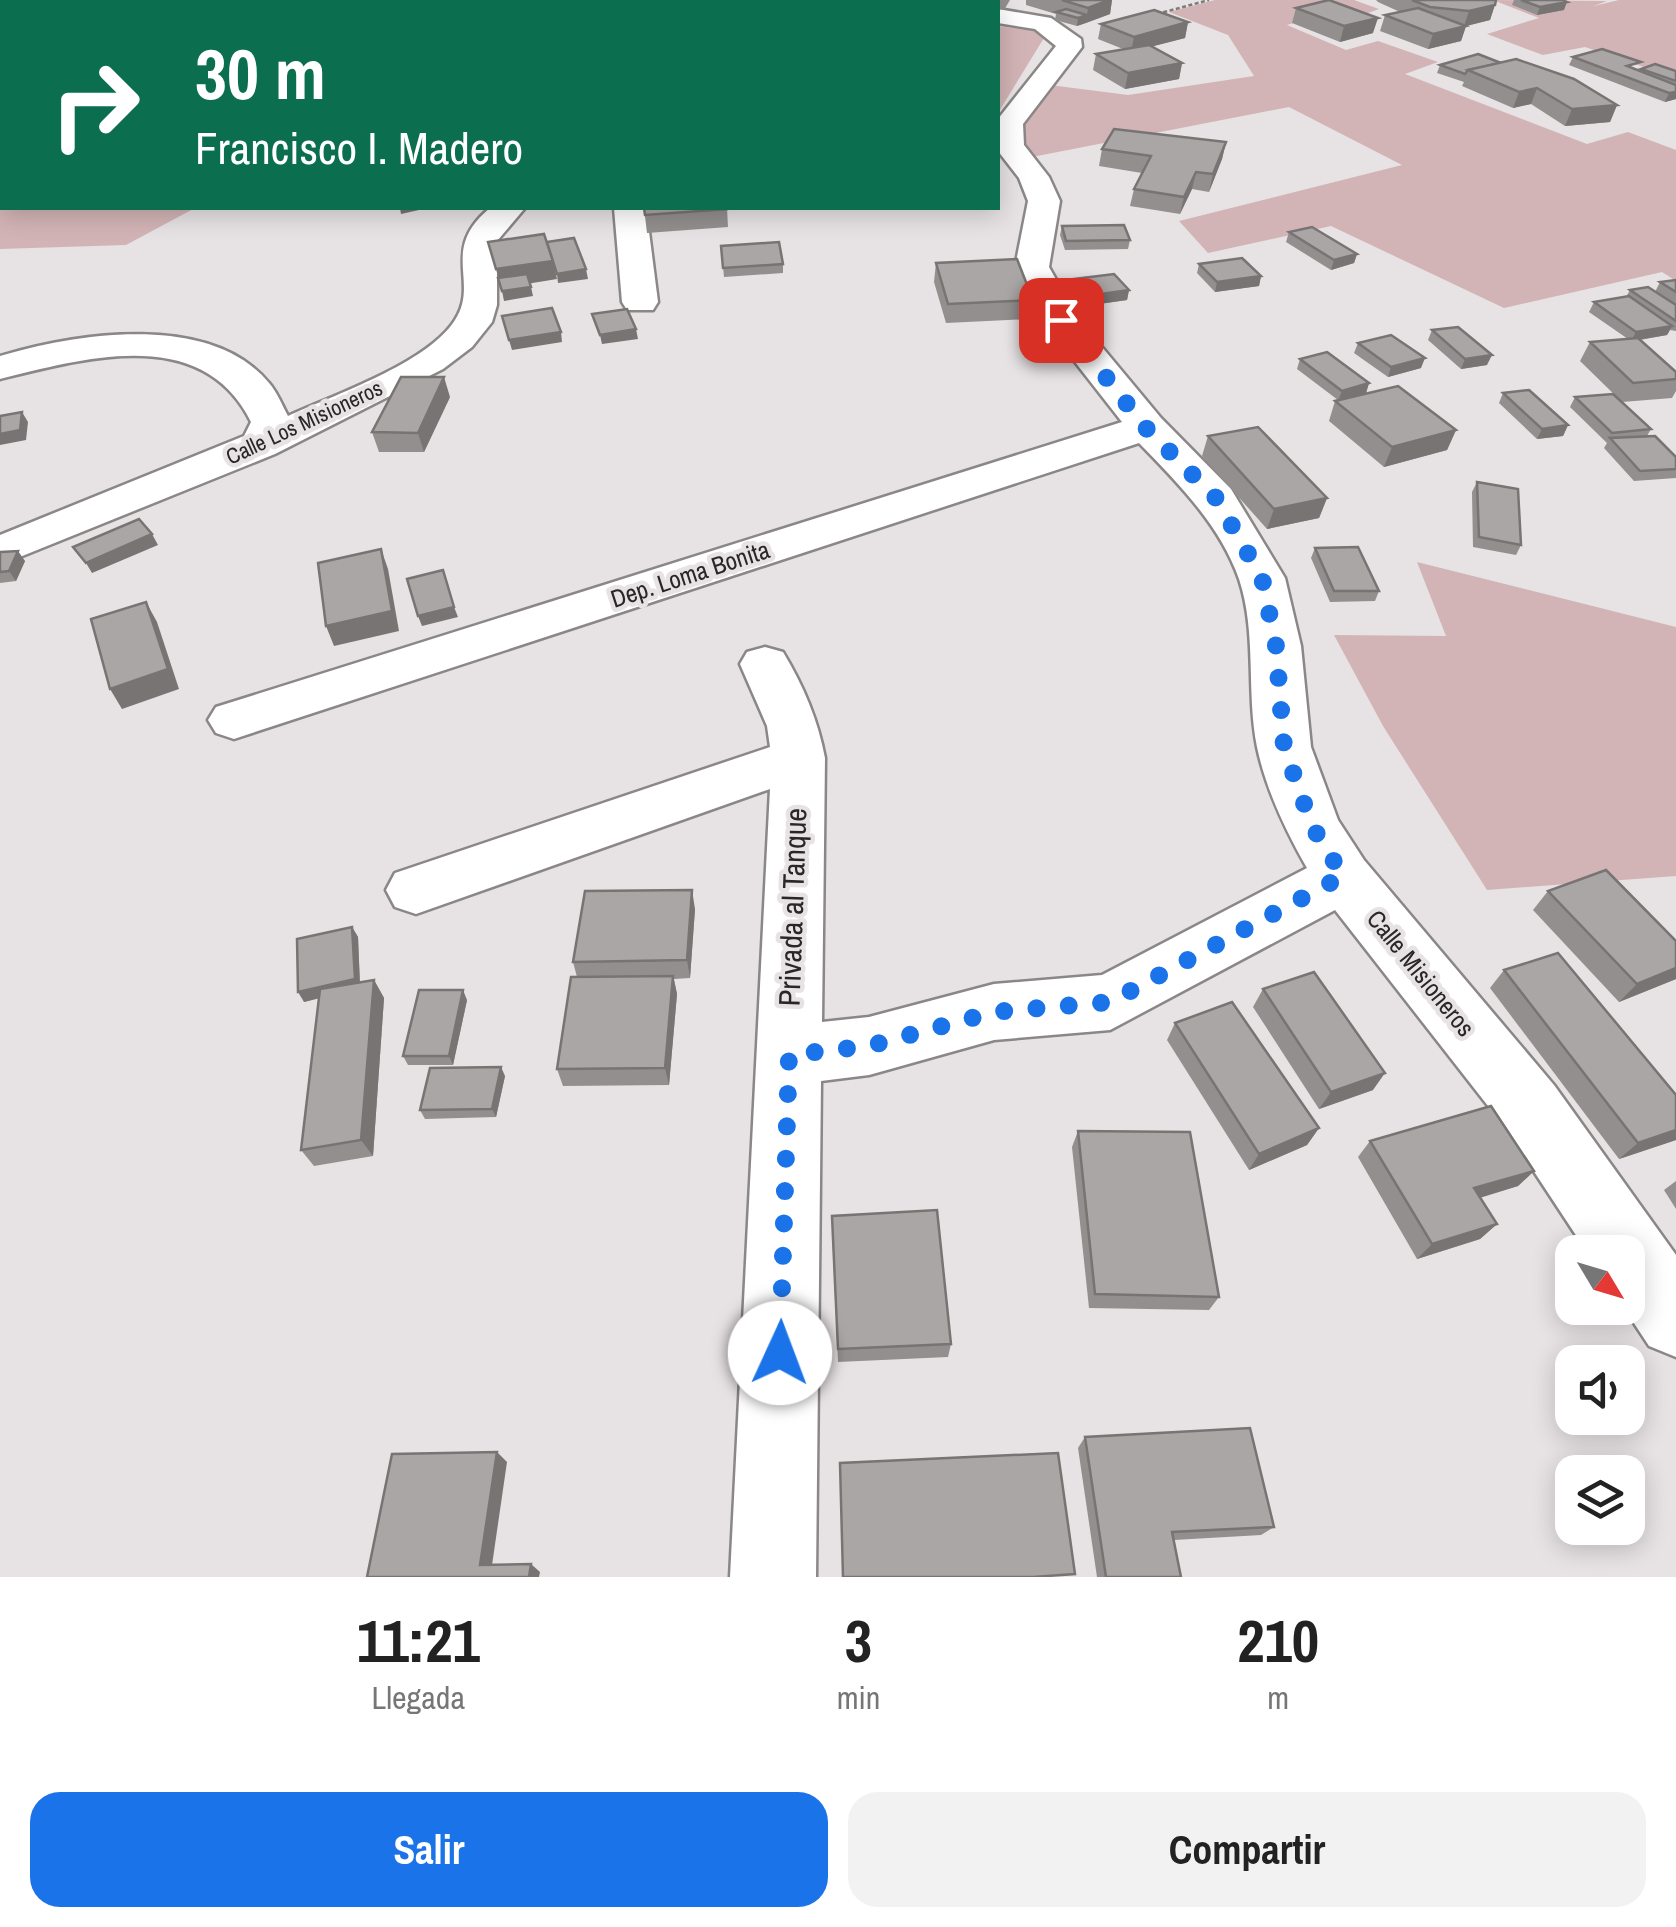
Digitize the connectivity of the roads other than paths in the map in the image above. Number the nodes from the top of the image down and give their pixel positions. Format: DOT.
graph roads {
  1 [pos="1000,16"];
  2 [pos="506,210"];
  3 [pos="630,210"];
  4 [pos="640,302"];
  5 [pos="0,368"];
  6 [pos="1146,428"];
  7 [pos="260,445"];
  8 [pos="0,550"];
  9 [pos="765,664"];
  10 [pos="234,720"];
  11 [pos="798,758"];
  12 [pos="1343,876"];
  13 [pos="416,890"];
  14 [pos="789,1055"];
  15 [pos="1676,1319"];
  16 [pos="774,1577"];
  1 -- 6 [label="street, Calle Misioneros"];
  2 -- 7 [label="street, Calle Los Misioneros"];
  3 -- 4 [label="street"];
  5 -- 7 [label="street"];
  6 -- 10 [label="street, Dep. Loma Bonita"];
  6 -- 12 [label="street, Calle Misioneros"];
  7 -- 8 [label="street, Calle Los Misioneros"];
  9 -- 11 [label="street, Privada al Tanque"];
  11 -- 13 [label="street"];
  11 -- 14 [label="street, Privada al Tanque"];
  12 -- 14 [label="street"];
  12 -- 15 [label="street, Calle Misioneros"];
  14 -- 16 [label="street, Privada al Tanque"];
}
